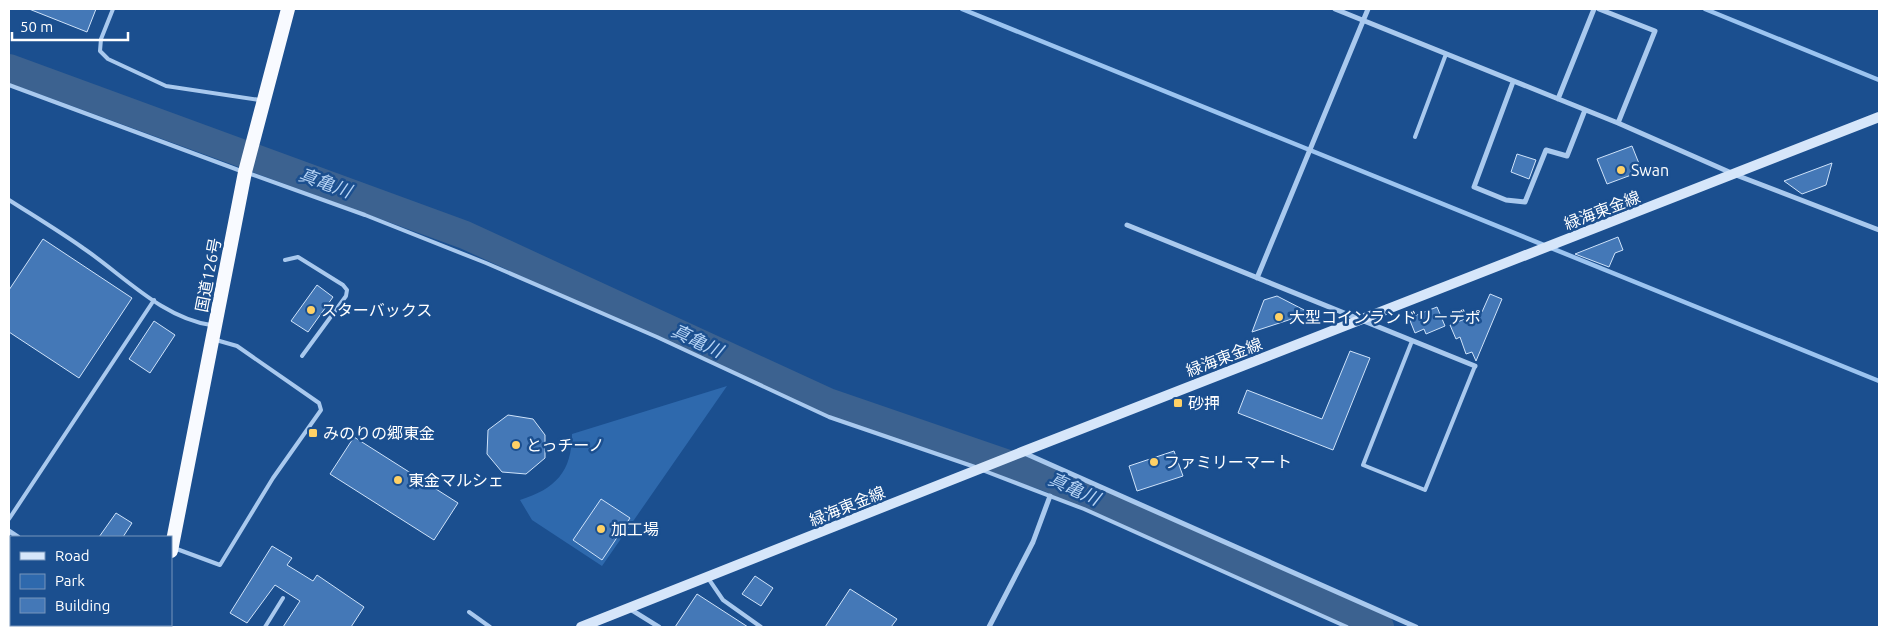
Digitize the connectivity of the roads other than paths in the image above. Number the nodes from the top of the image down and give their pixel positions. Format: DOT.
graph roads {
  1 [pos="113,9"];
  2 [pos="288,9"];
  3 [pos="1335,9"];
  4 [pos="1368,9"];
  5 [pos="1594,9"];
  6 [pos="1599,9"];
  7 [pos="1363,20"];
  8 [pos="1446,54"];
  9 [pos="1513,82"];
  10 [pos="9,85"];
  11 [pos="1558,99"];
  12 [pos="264,101"];
  13 [pos="1585,110"];
  14 [pos="1879,118"];
  15 [pos="1618,123"];
  16 [pos="1415,137"];
  17 [pos="245,172"];
  18 [pos="1736,174"];
  19 [pos="9,200"];
  20 [pos="1127,226"];
  21 [pos="1879,230"];
  22 [pos="285,260"];
  23 [pos="1257,278"];
  24 [pos="154,300"];
  25 [pos="1360,320"];
  26 [pos="214,332"];
  27 [pos="1412,341"];
  28 [pos="302,356"];
  29 [pos="1475,366"];
  30 [pos="1022,452"];
  31 [pos="980,469"];
  32 [pos="1050,496"];
  33 [pos="9,519"];
  34 [pos="172,547"];
  35 [pos="708,578"];
  36 [pos="283,598"];
  37 [pos="630,609"];
  38 [pos="469,612"];
  39 [pos="265,627"];
  40 [pos="490,627"];
  41 [pos="581,627"];
  42 [pos="659,627"];
  43 [pos="760,627"];
  44 [pos="989,627"];
  45 [pos="1348,627"];
  46 [pos="1416,627"];
  1 -- 12 [label="lane"];
  2 -- 12 [label="highway, 国道126号"];
  3 -- 7 [label="street"];
  4 -- 7 [label="street"];
  5 -- 11 [label="street"];
  6 -- 15 [label="street"];
  7 -- 8 [label="street"];
  7 -- 23 [label="street"];
  8 -- 9 [label="street"];
  8 -- 16 [label="lane"];
  9 -- 11 [label="street"];
  9 -- 13 [label="street"];
  10 -- 17 [label="lane"];
  11 -- 13 [label="street"];
  12 -- 17 [label="highway, 国道126号"];
  13 -- 15 [label="street"];
  14 -- 18 [label="main road, 緑海東金線"];
  15 -- 18 [label="street"];
  17 -- 26 [label="highway, 国道126号"];
  17 -- 31 [label="lane"];
  18 -- 21 [label="street"];
  18 -- 25 [label="main road, 緑海東金線"];
  19 -- 24 [label="lane"];
  20 -- 23 [label="street"];
  22 -- 28 [label="lane"];
  23 -- 25 [label="street"];
  24 -- 26 [label="lane"];
  24 -- 33 [label="lane"];
  25 -- 27 [label="street"];
  25 -- 30 [label="main road, 緑海東金線"];
  26 -- 34 [label="highway, 国道126号"];
  26 -- 34 [label="lane"];
  27 -- 29 [label="street"];
  27 -- 29 [label="lane"];
  30 -- 31 [label="main road, 緑海東金線"];
  30 -- 46 [label="street"];
  31 -- 32 [label="lane"];
  31 -- 35 [label="main road, 緑海東金線"];
  32 -- 44 [label="street"];
  32 -- 45 [label="lane"];
  35 -- 37 [label="main road, 緑海東金線"];
  35 -- 43 [label="lane"];
  36 -- 39 [label="lane"];
  37 -- 41 [label="main road, 緑海東金線"];
  37 -- 42 [label="street"];
  38 -- 40 [label="lane"];
}
